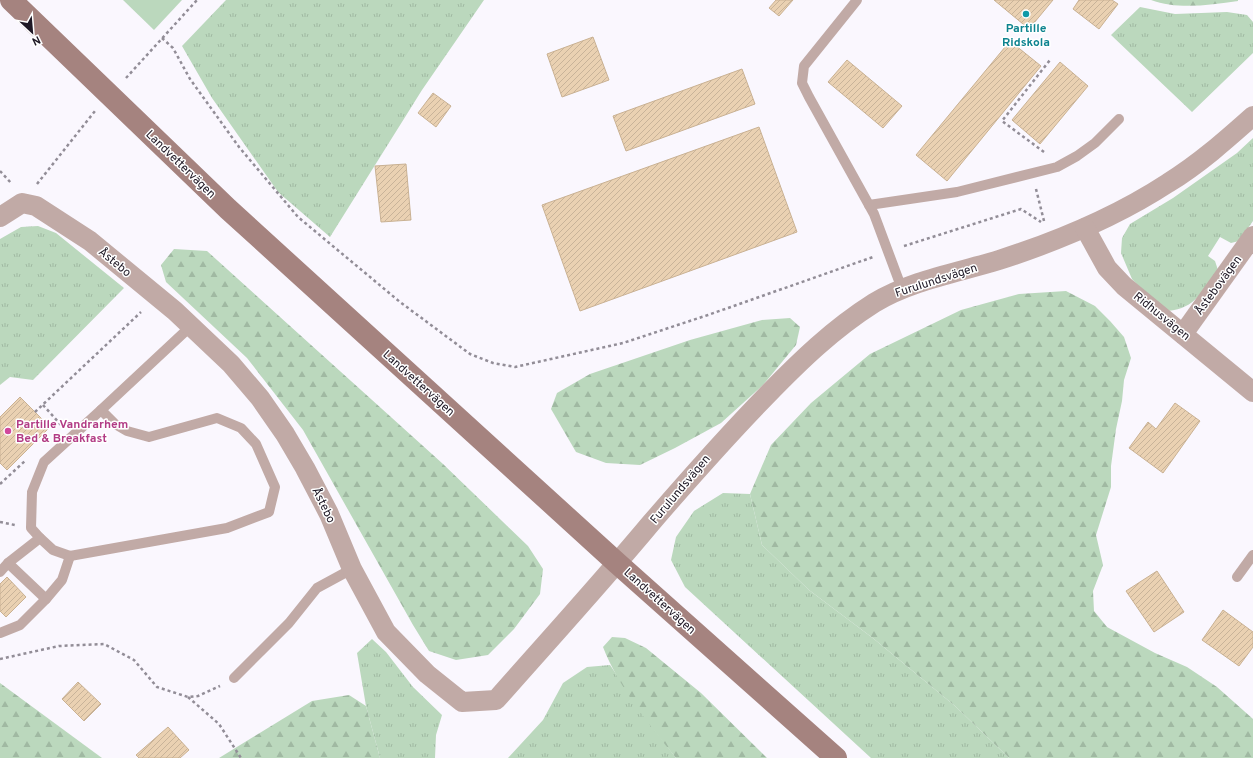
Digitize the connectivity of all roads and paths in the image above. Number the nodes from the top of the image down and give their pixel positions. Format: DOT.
graph roads {
  1 [pos="11,0"];
  2 [pos="197,0"];
  3 [pos="857,0"];
  4 [pos="162,38"];
  5 [pos="1050,60"];
  6 [pos="122,83"];
  7 [pos="96,109"];
  8 [pos="1253,116"];
  9 [pos="1119,119"];
  10 [pos="1032,174"];
  11 [pos="22,203"];
  12 [pos="869,205"];
  13 [pos="0,217"];
  14 [pos="1085,228"];
  15 [pos="1253,236"];
  16 [pos="889,251"];
  17 [pos="902,289"];
  18 [pos="158,296"];
  19 [pos="191,326"];
  20 [pos="1183,334"];
  21 [pos="1253,392"];
  22 [pos="101,410"];
  23 [pos="35,412"];
  24 [pos="40,538"];
  25 [pos="1253,554"];
  26 [pos="70,556"];
  27 [pos="8,562"];
  28 [pos="617,563"];
  29 [pos="352,569"];
  30 [pos="0,572"];
  31 [pos="1237,577"];
  32 [pos="46,600"];
  33 [pos="0,633"];
  34 [pos="0,659"];
  35 [pos="234,678"];
  36 [pos="188,697"];
  37 [pos="240,758"];
  38 [pos="836,758"];
  1 -- 28 [label="street, Landvettervägen"];
  2 -- 4 [label="path"];
  3 -- 12 [label="lane"];
  4 -- 6 [label="path"];
  4 -- 16 [label="path"];
  5 -- 10 [label="path"];
  7 -- 11 [label="path"];
  8 -- 14 [label="street, Furulundsvägen"];
  9 -- 10 [label="lane"];
  10 -- 12 [label="lane"];
  10 -- 16 [label="path"];
  11 -- 13 [label="street"];
  11 -- 18 [label="street, Åstebo"];
  12 -- 16 [label="lane"];
  14 -- 17 [label="street, Furulundsvägen"];
  14 -- 20 [label="street, Ridhusvägen"];
  15 -- 20 [label="street, Åstebovägen"];
  16 -- 17 [label="lane"];
  17 -- 28 [label="street, Furulundsvägen"];
  18 -- 19 [label="street, Åstebo"];
  18 -- 23 [label="path"];
  19 -- 22 [label="lane"];
  19 -- 29 [label="street, Åstebo"];
  20 -- 21 [label="street, Ridhusvägen"];
  22 -- 24 [label="lane"];
  22 -- 26 [label="lane"];
  24 -- 26 [label="lane"];
  24 -- 27 [label="lane"];
  25 -- 31 [label="lane"];
  26 -- 32 [label="lane"];
  27 -- 30 [label="lane"];
  27 -- 32 [label="lane"];
  28 -- 29 [label="street, Åstebo"];
  28 -- 38 [label="street, Landvettervägen"];
  29 -- 35 [label="lane"];
  32 -- 33 [label="lane"];
  34 -- 36 [label="path"];
  35 -- 36 [label="path"];
  36 -- 37 [label="path"];
}
